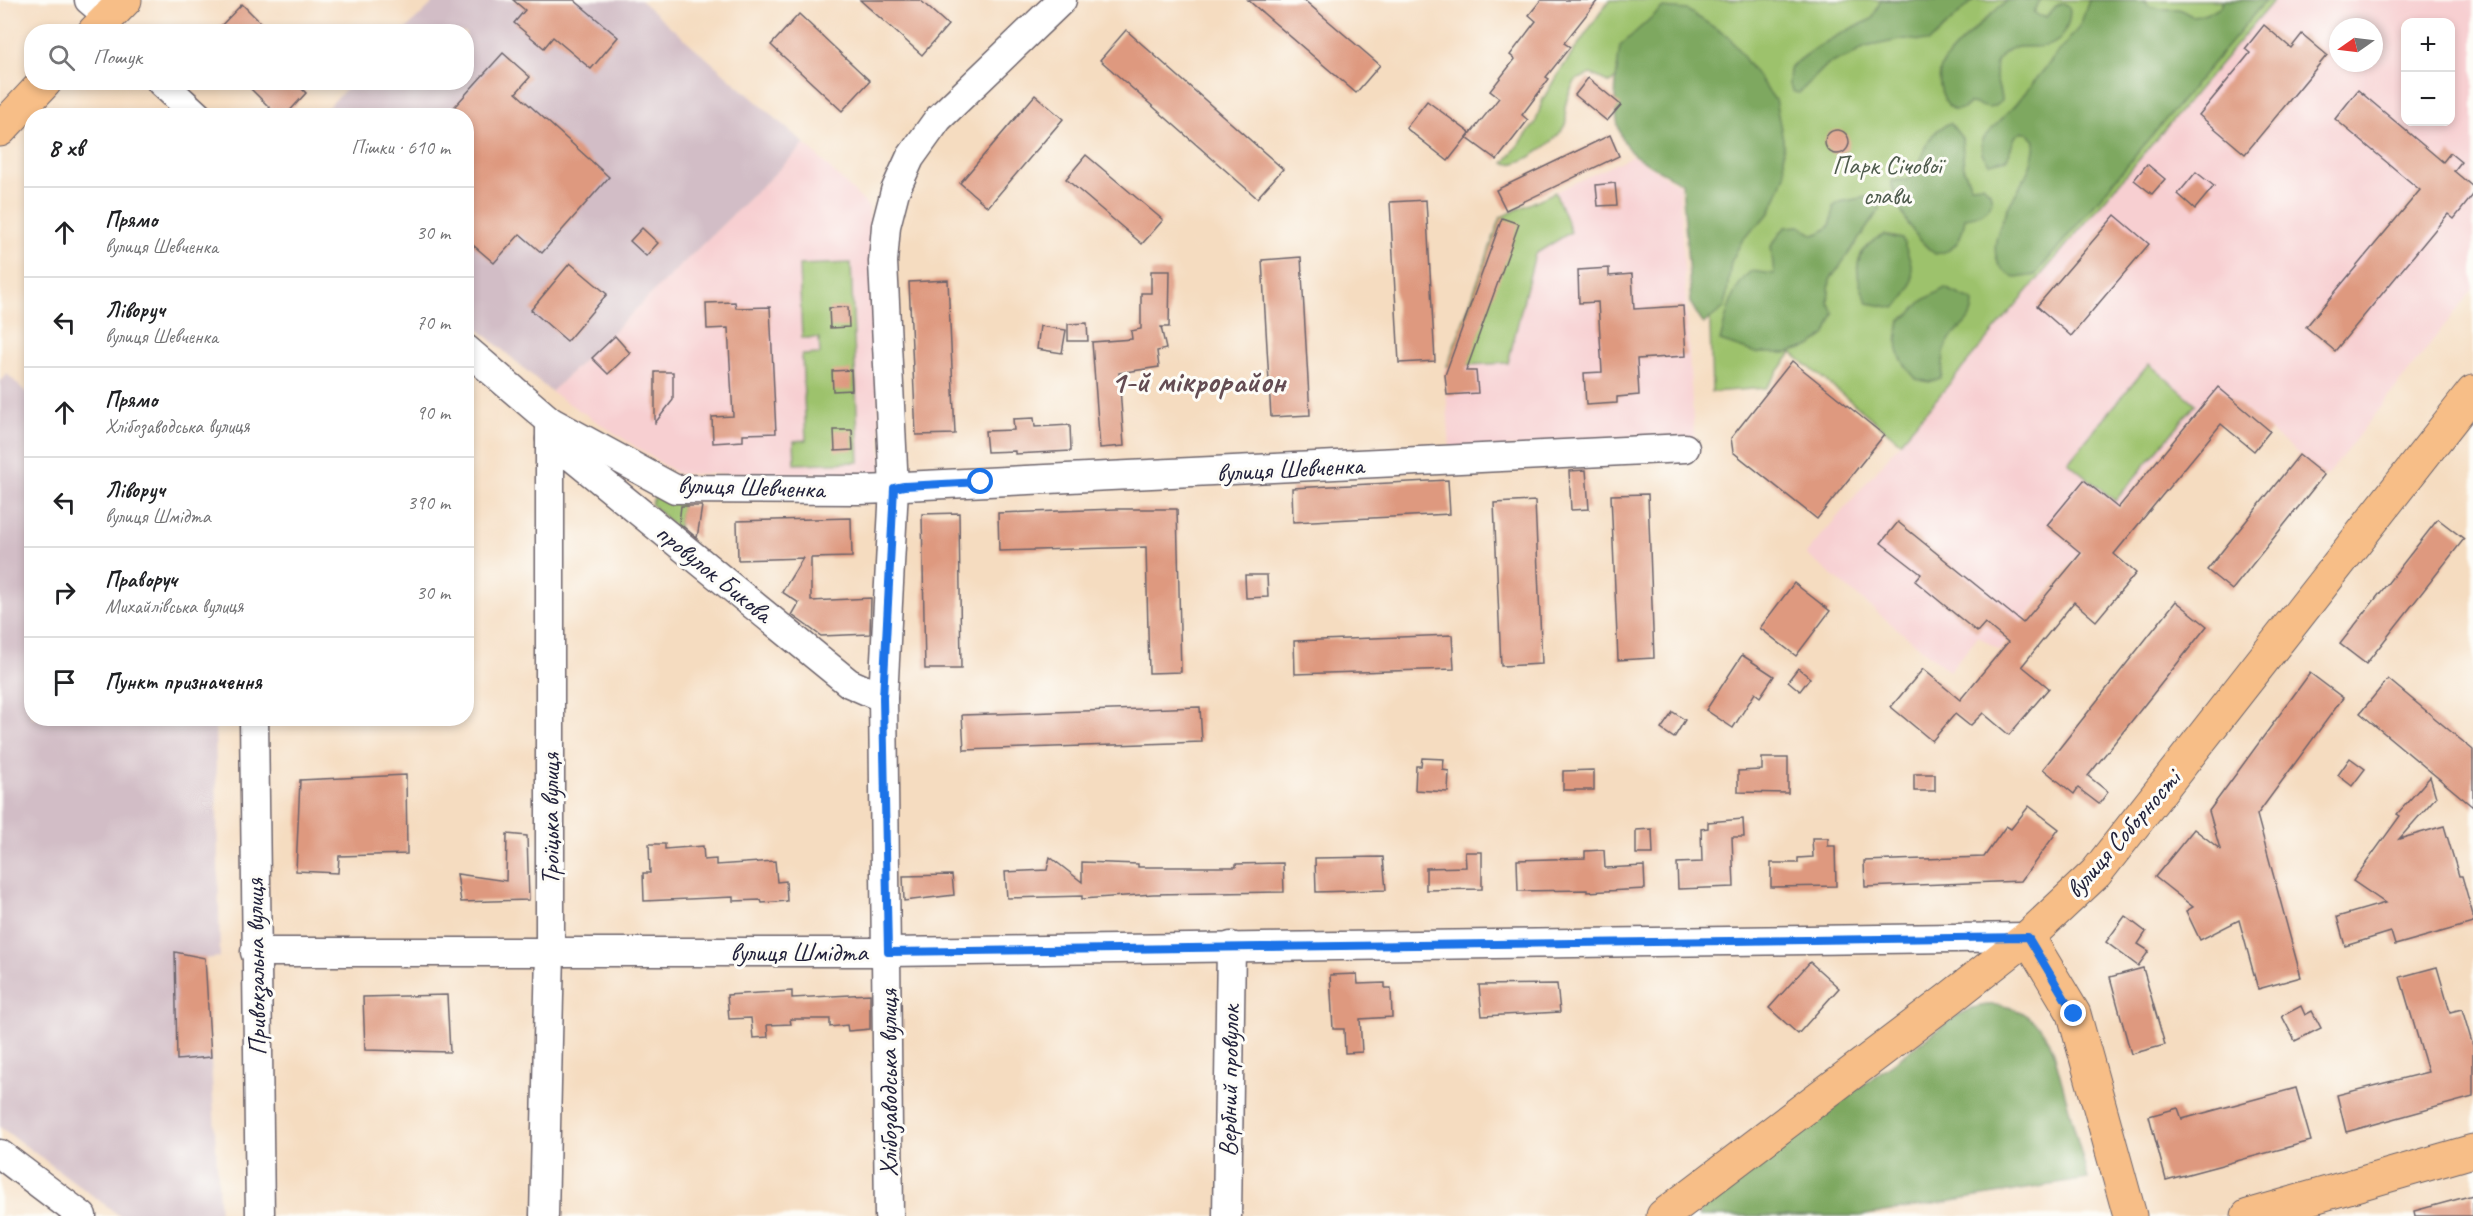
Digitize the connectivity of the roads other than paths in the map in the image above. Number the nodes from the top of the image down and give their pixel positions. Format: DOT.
graph roads {
  1 [pos="1062,0"];
  2 [pos="38,90"];
  3 [pos="170,90"];
  4 [pos="189,108"];
  5 [pos="0,130"];
  6 [pos="474,357"];
  7 [pos="2473,392"];
  8 [pos="550,430"];
  9 [pos="1685,448"];
  10 [pos="894,488"];
  11 [pos="883,698"];
  12 [pos="254,726"];
  13 [pos="2028,937"];
  14 [pos="1231,946"];
  15 [pos="255,951"];
  16 [pos="550,951"];
  17 [pos="888,952"];
  18 [pos="2473,1151"];
  19 [pos="0,1154"];
  20 [pos="82,1216"];
  21 [pos="260,1216"];
  22 [pos="544,1216"];
  23 [pos="889,1216"];
  24 [pos="1227,1216"];
  25 [pos="1663,1216"];
  26 [pos="2130,1216"];
  27 [pos="2248,1216"];
  1 -- 10 [label="street"];
  2 -- 5 [label="main road"];
  3 -- 4 [label="street"];
  6 -- 8 [label="street, провулок Бикова"];
  7 -- 13 [label="main road, вулиця Соборності"];
  8 -- 10 [label="street, вулиця Шевченка"];
  8 -- 11 [label="street, провулок Бикова"];
  8 -- 16 [label="street, Троїцька вулиця"];
  9 -- 10 [label="street, вулиця Шевченка"];
  10 -- 11 [label="street"];
  11 -- 17 [label="street, Хлібозаводська вулиця"];
  12 -- 15 [label="street, Привокзальна вулиця"];
  13 -- 14 [label="street, вулиця Шмідта"];
  13 -- 25 [label="main road, вулиця Соборності"];
  13 -- 26 [label="main road"];
  14 -- 17 [label="street, вулиця Шмідта"];
  14 -- 24 [label="street, Вербний провулок"];
  15 -- 16 [label="street, вулиця Шмідта"];
  15 -- 21 [label="street, Привокзальна вулиця"];
  16 -- 17 [label="street, вулиця Шмідта"];
  16 -- 22 [label="street, Троїцька вулиця"];
  17 -- 23 [label="street, Хлібозаводська вулиця"];
  18 -- 27 [label="main road"];
  19 -- 20 [label="street"];
}
